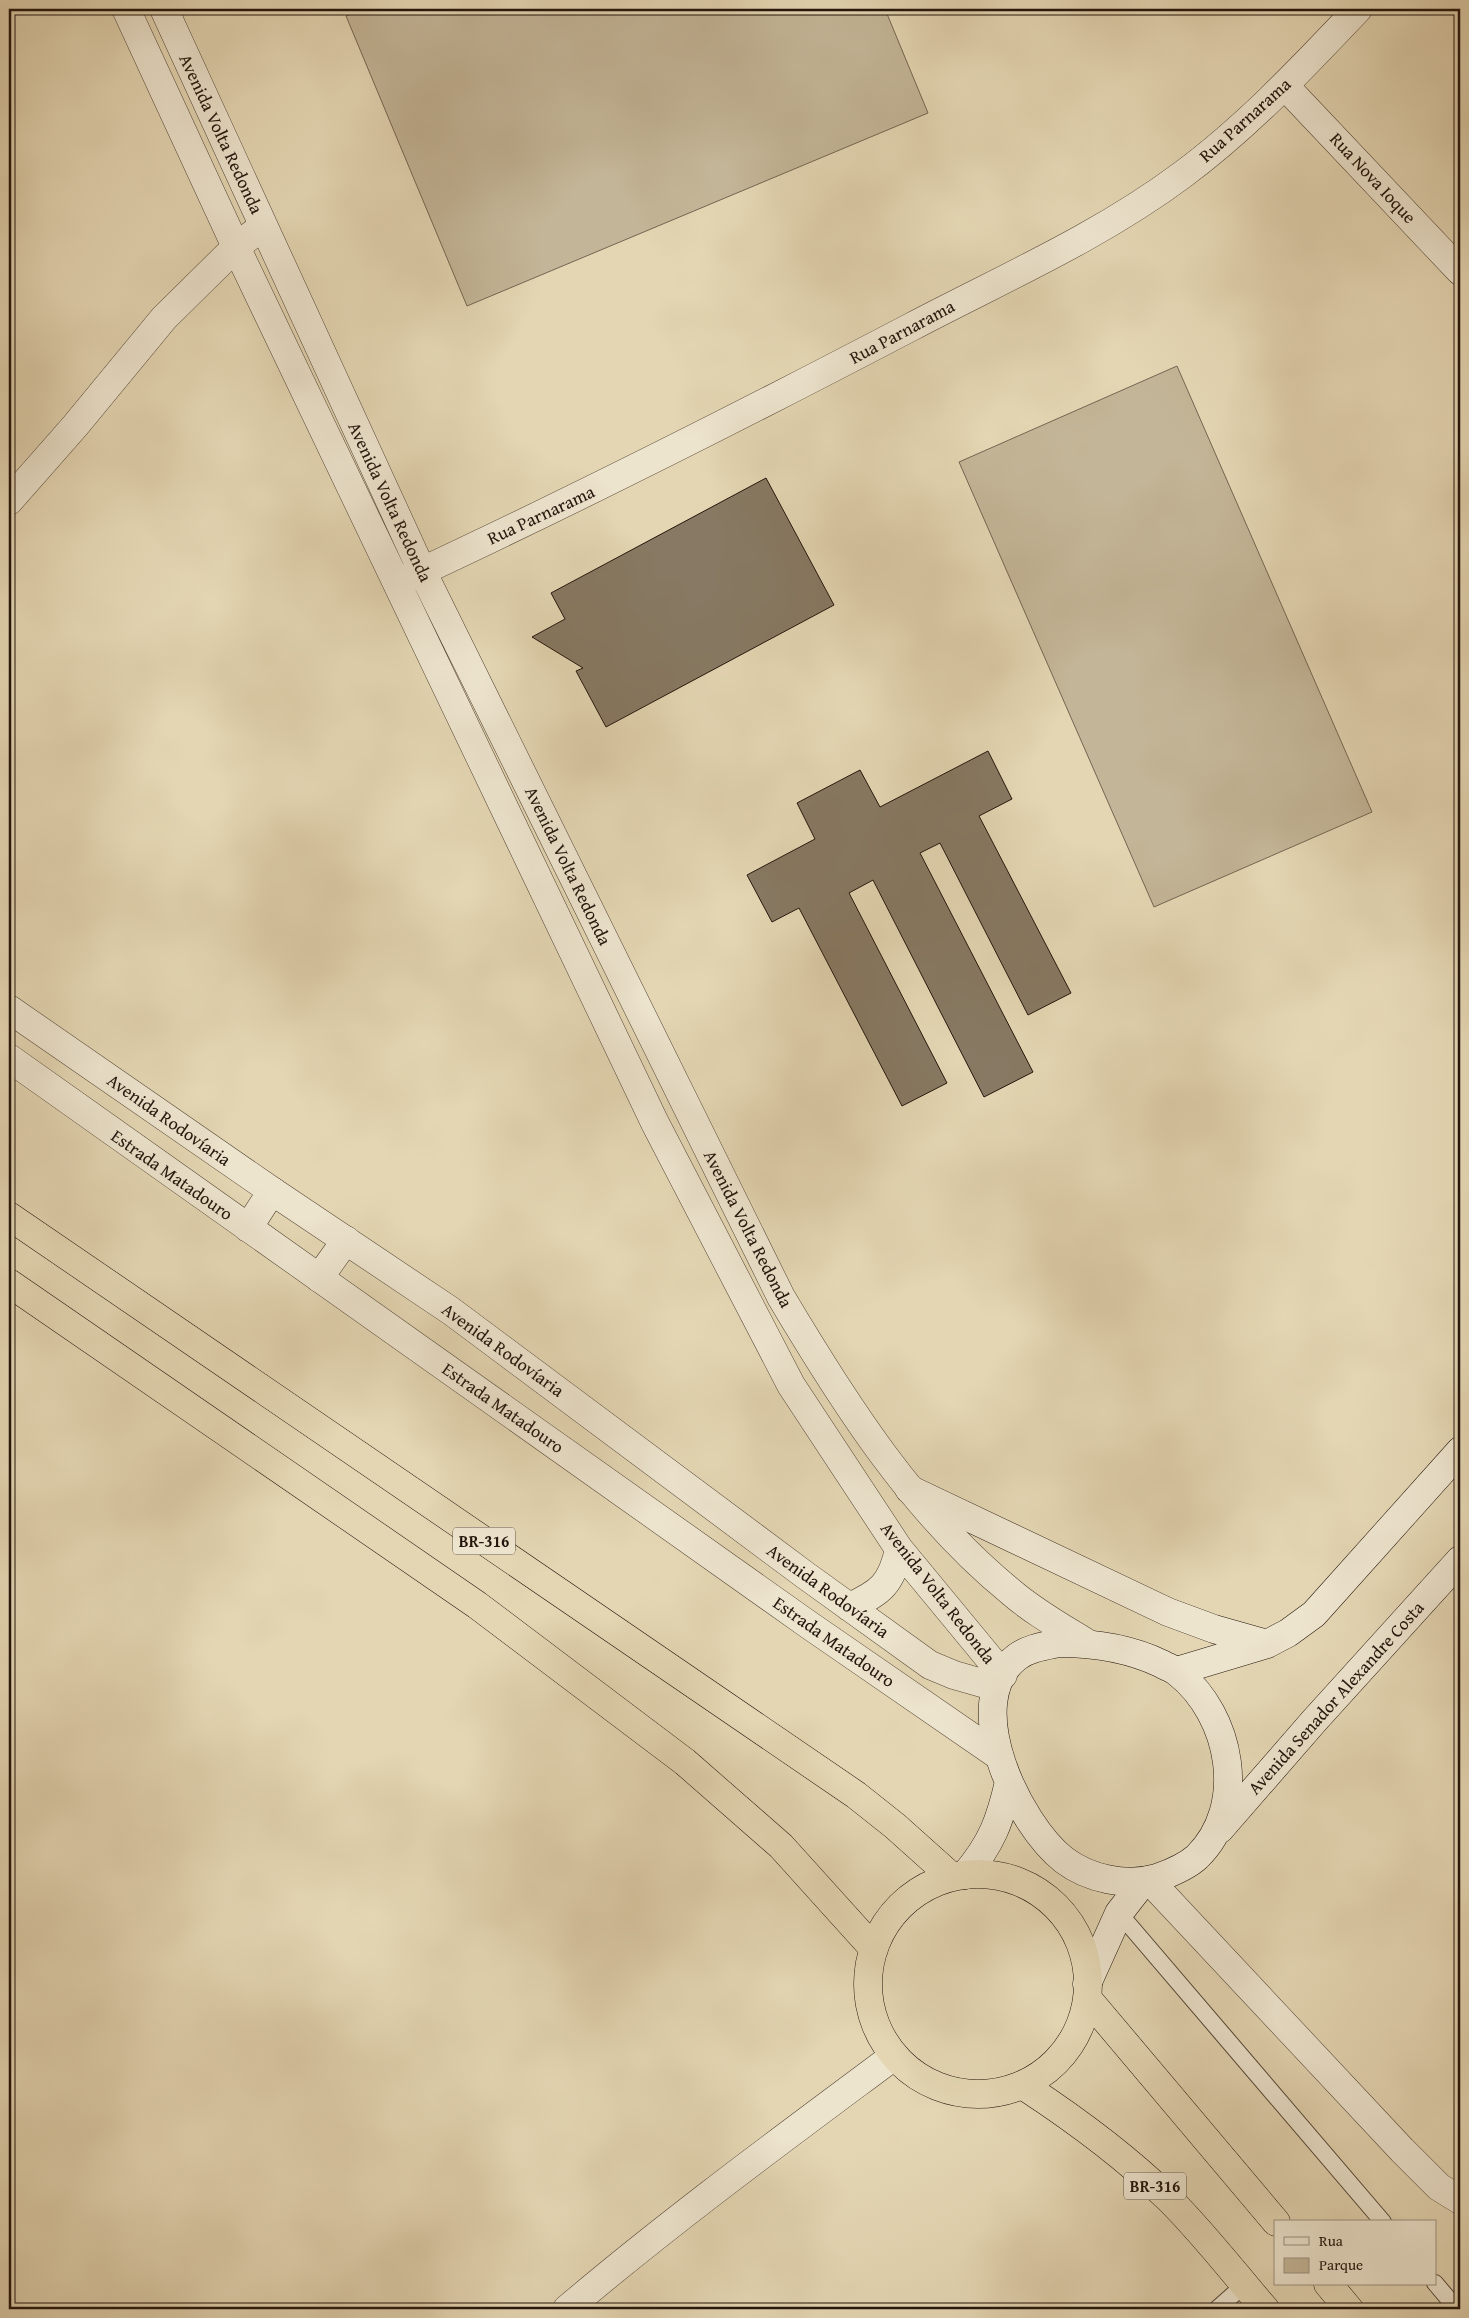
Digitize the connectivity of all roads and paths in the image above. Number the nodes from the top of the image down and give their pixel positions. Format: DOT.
graph roads {
  1 [pos="126,9"];
  2 [pos="164,9"];
  3 [pos="1358,9"];
  4 [pos="1285,86"];
  5 [pos="263,226"];
  6 [pos="236,247"];
  7 [pos="1460,271"];
  8 [pos="9,501"];
  9 [pos="422,572"];
  10 [pos="397,583"];
  11 [pos="9,1009"];
  12 [pos="9,1058"];
  13 [pos="272,1191"];
  14 [pos="9,1216"];
  15 [pos="248,1228"];
  16 [pos="346,1240"];
  17 [pos="319,1278"];
  18 [pos="9,1283"];
  19 [pos="1460,1451"];
  20 [pos="909,1488"];
  21 [pos="899,1550"];
  22 [pos="1460,1560"];
  23 [pos="849,1607"];
  24 [pos="1087,1643"];
  25 [pos="1268,1644"];
  26 [pos="1177,1672"];
  27 [pos="999,1681"];
  28 [pos="999,1756"];
  29 [pos="1009,1782"];
  30 [pos="1212,1838"];
  31 [pos="959,1876"];
  32 [pos="1146,1880"];
  33 [pos="1119,1912"];
  34 [pos="874,1949"];
  35 [pos="1088,1991"];
  36 [pos="894,2056"];
  37 [pos="1024,2086"];
  38 [pos="1460,2200"];
  39 [pos="1274,2220"];
  40 [pos="1381,2220"];
  41 [pos="1436,2284"];
  42 [pos="1244,2285"];
  43 [pos="1330,2286"];
  44 [pos="567,2309"];
  45 [pos="1217,2309"];
  46 [pos="1265,2309"];
  47 [pos="1349,2309"];
  48 [pos="1458,2309"];
  1 -- 6 [label="street, Avenida Volta Redonda"];
  2 -- 5 [label="street, Avenida Volta Redonda"];
  3 -- 4 [label="street, Rua Parnarama"];
  4 -- 7 [label="street, Rua Nova Ioque"];
  4 -- 9 [label="street, Rua Parnarama"];
  5 -- 6 [label="street"];
  5 -- 9 [label="street, Avenida Volta Redonda"];
  6 -- 8 [label="street"];
  6 -- 10 [label="street, Avenida Volta Redonda"];
  9 -- 10 [label="street, Rua Parnarama"];
  9 -- 20 [label="street, Avenida Volta Redonda"];
  10 -- 21 [label="street, Avenida Volta Redonda"];
  11 -- 13 [label="street, Avenida Rodovíaria"];
  12 -- 15 [label="street, Estrada Matadouro"];
  13 -- 15 [label="street"];
  13 -- 16 [label="street, Avenida Rodovíaria"];
  14 -- 31 [label="highway, BR-316"];
  15 -- 17 [label="street, Estrada Matadouro"];
  16 -- 17 [label="street"];
  16 -- 23 [label="street, Avenida Rodovíaria"];
  17 -- 28 [label="street, Estrada Matadouro"];
  18 -- 34 [label="highway"];
  19 -- 25 [label="street"];
  20 -- 24 [label="street, Avenida Volta Redonda"];
  20 -- 25 [label="street"];
  21 -- 23 [label="street"];
  21 -- 27 [label="street, Avenida Volta Redonda"];
  22 -- 30 [label="street, Avenida Senador Alexandre Costa"];
  23 -- 27 [label="street, Avenida Rodovíaria"];
  24 -- 26 [label="street, Avenida Senador Alexandre Costa"];
  24 -- 27 [label="street, Avenida Senador Alexandre Costa"];
  25 -- 26 [label="street"];
  26 -- 30 [label="street, Avenida Senador Alexandre Costa"];
  27 -- 28 [label="street, Avenida Senador Alexandre Costa"];
  28 -- 29 [label="street, Avenida Senador Alexandre Costa"];
  29 -- 31 [label="street"];
  29 -- 32 [label="street, Avenida Senador Alexandre Costa"];
  30 -- 32 [label="street, Avenida Senador Alexandre Costa"];
  31 -- 34 [label="highway"];
  31 -- 35 [label="highway"];
  32 -- 33 [label="street"];
  32 -- 38 [label="street"];
  33 -- 35 [label="street"];
  33 -- 40 [label="lane"];
  34 -- 36 [label="highway"];
  35 -- 37 [label="highway"];
  35 -- 39 [label="highway"];
  36 -- 37 [label="highway"];
  36 -- 44 [label="street"];
  37 -- 42 [label="highway, BR-316"];
  41 -- 48 [label="lane"];
  42 -- 45 [label="lane"];
  42 -- 46 [label="highway, BR-316"];
  43 -- 47 [label="highway"];
}
